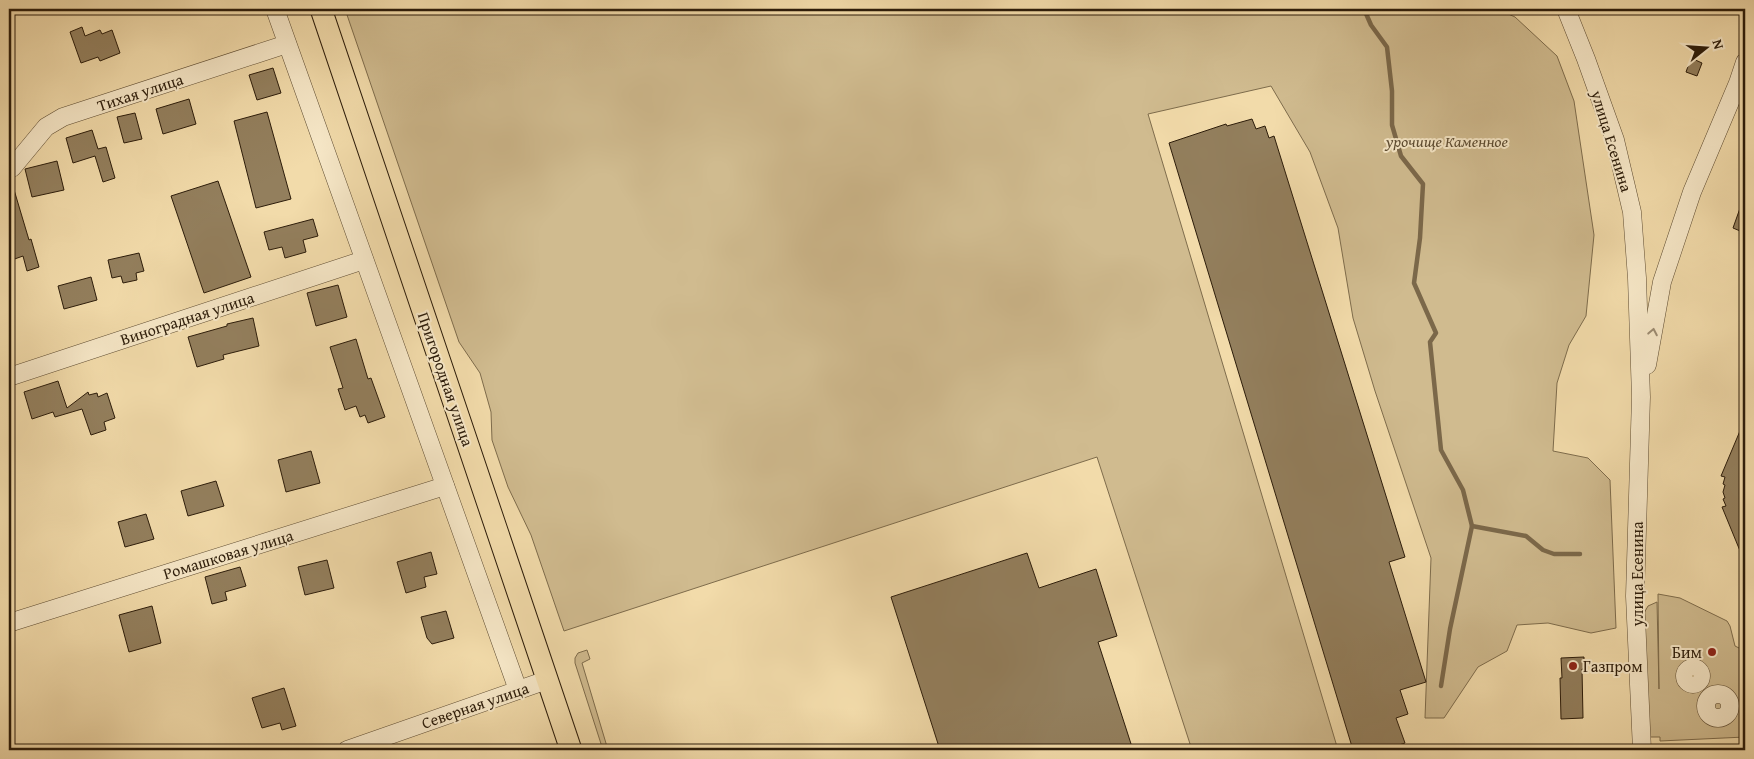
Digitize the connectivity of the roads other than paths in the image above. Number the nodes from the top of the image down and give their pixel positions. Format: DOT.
graph roads {
  1 [pos="275,9"];
  2 [pos="321,9"];
  3 [pos="1566,9"];
  4 [pos="287,44"];
  5 [pos="1745,62"];
  6 [pos="12,168"];
  7 [pos="364,260"];
  8 [pos="1637,278"];
  9 [pos="1662,282"];
  10 [pos="9,377"];
  11 [pos="1641,397"];
  12 [pos="445,486"];
  13 [pos="12,622"];
  14 [pos="547,680"];
  15 [pos="518,690"];
  16 [pos="347,750"];
  17 [pos="571,750"];
  18 [pos="1642,750"];
  1 -- 4 [label="street"];
  2 -- 14 [label="main road, Пригородная улица"];
  3 -- 8 [label="street, улица Есенина"];
  4 -- 6 [label="street, Тихая улица"];
  4 -- 7 [label="street"];
  5 -- 9 [label="street, улица Есенина"];
  7 -- 10 [label="street, Виноградная улица"];
  7 -- 12 [label="street"];
  8 -- 9 [label="street"];
  8 -- 11 [label="street, улица Есенина"];
  11 -- 9 [label="street, улица Есенина, one-way"];
  11 -- 18 [label="street, улица Есенина"];
  12 -- 13 [label="street, Ромашковая улица"];
  12 -- 15 [label="street"];
  14 -- 15 [label="street, Северная улица"];
  14 -- 17 [label="main road, Пригородная улица"];
  15 -- 16 [label="street, Северная улица"];
}
